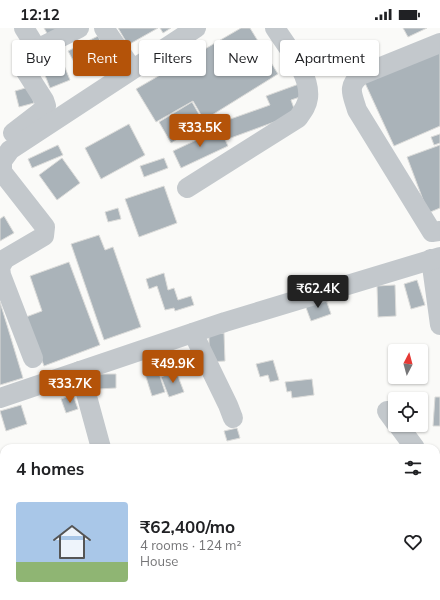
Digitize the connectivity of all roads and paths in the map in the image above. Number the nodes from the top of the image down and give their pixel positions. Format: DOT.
graph roads {
  1 [pos="24,28"];
  2 [pos="79,28"];
  3 [pos="104,28"];
  4 [pos="196,28"];
  5 [pos="275,28"];
  6 [pos="31,40"];
  7 [pos="55,40"];
  8 [pos="440,43"];
  9 [pos="132,69"];
  10 [pos="30,76"];
  11 [pos="1,153"];
  12 [pos="187,188"];
  13 [pos="440,231"];
  14 [pos="436,258"];
  15 [pos="440,325"];
  16 [pos="193,333"];
  17 [pos="32,358"];
  18 [pos="80,371"];
  19 [pos="0,398"];
  20 [pos="233,418"];
  21 [pos="403,432"];
  22 [pos="100,444"];
  23 [pos="412,444"];
  1 -- 6 [label="street"];
  2 -- 7 [label="street"];
  3 -- 9 [label="street"];
  4 -- 9 [label="street"];
  5 -- 12 [label="street"];
  8 -- 13 [label="street"];
  9 -- 11 [label="street"];
  10 -- 11 [label="street"];
  11 -- 17 [label="street"];
  14 -- 15 [label="street"];
  14 -- 16 [label="street"];
  16 -- 18 [label="street"];
  16 -- 20 [label="street"];
  18 -- 19 [label="street"];
  18 -- 22 [label="street"];
  21 -- 23 [label="street"];
}
